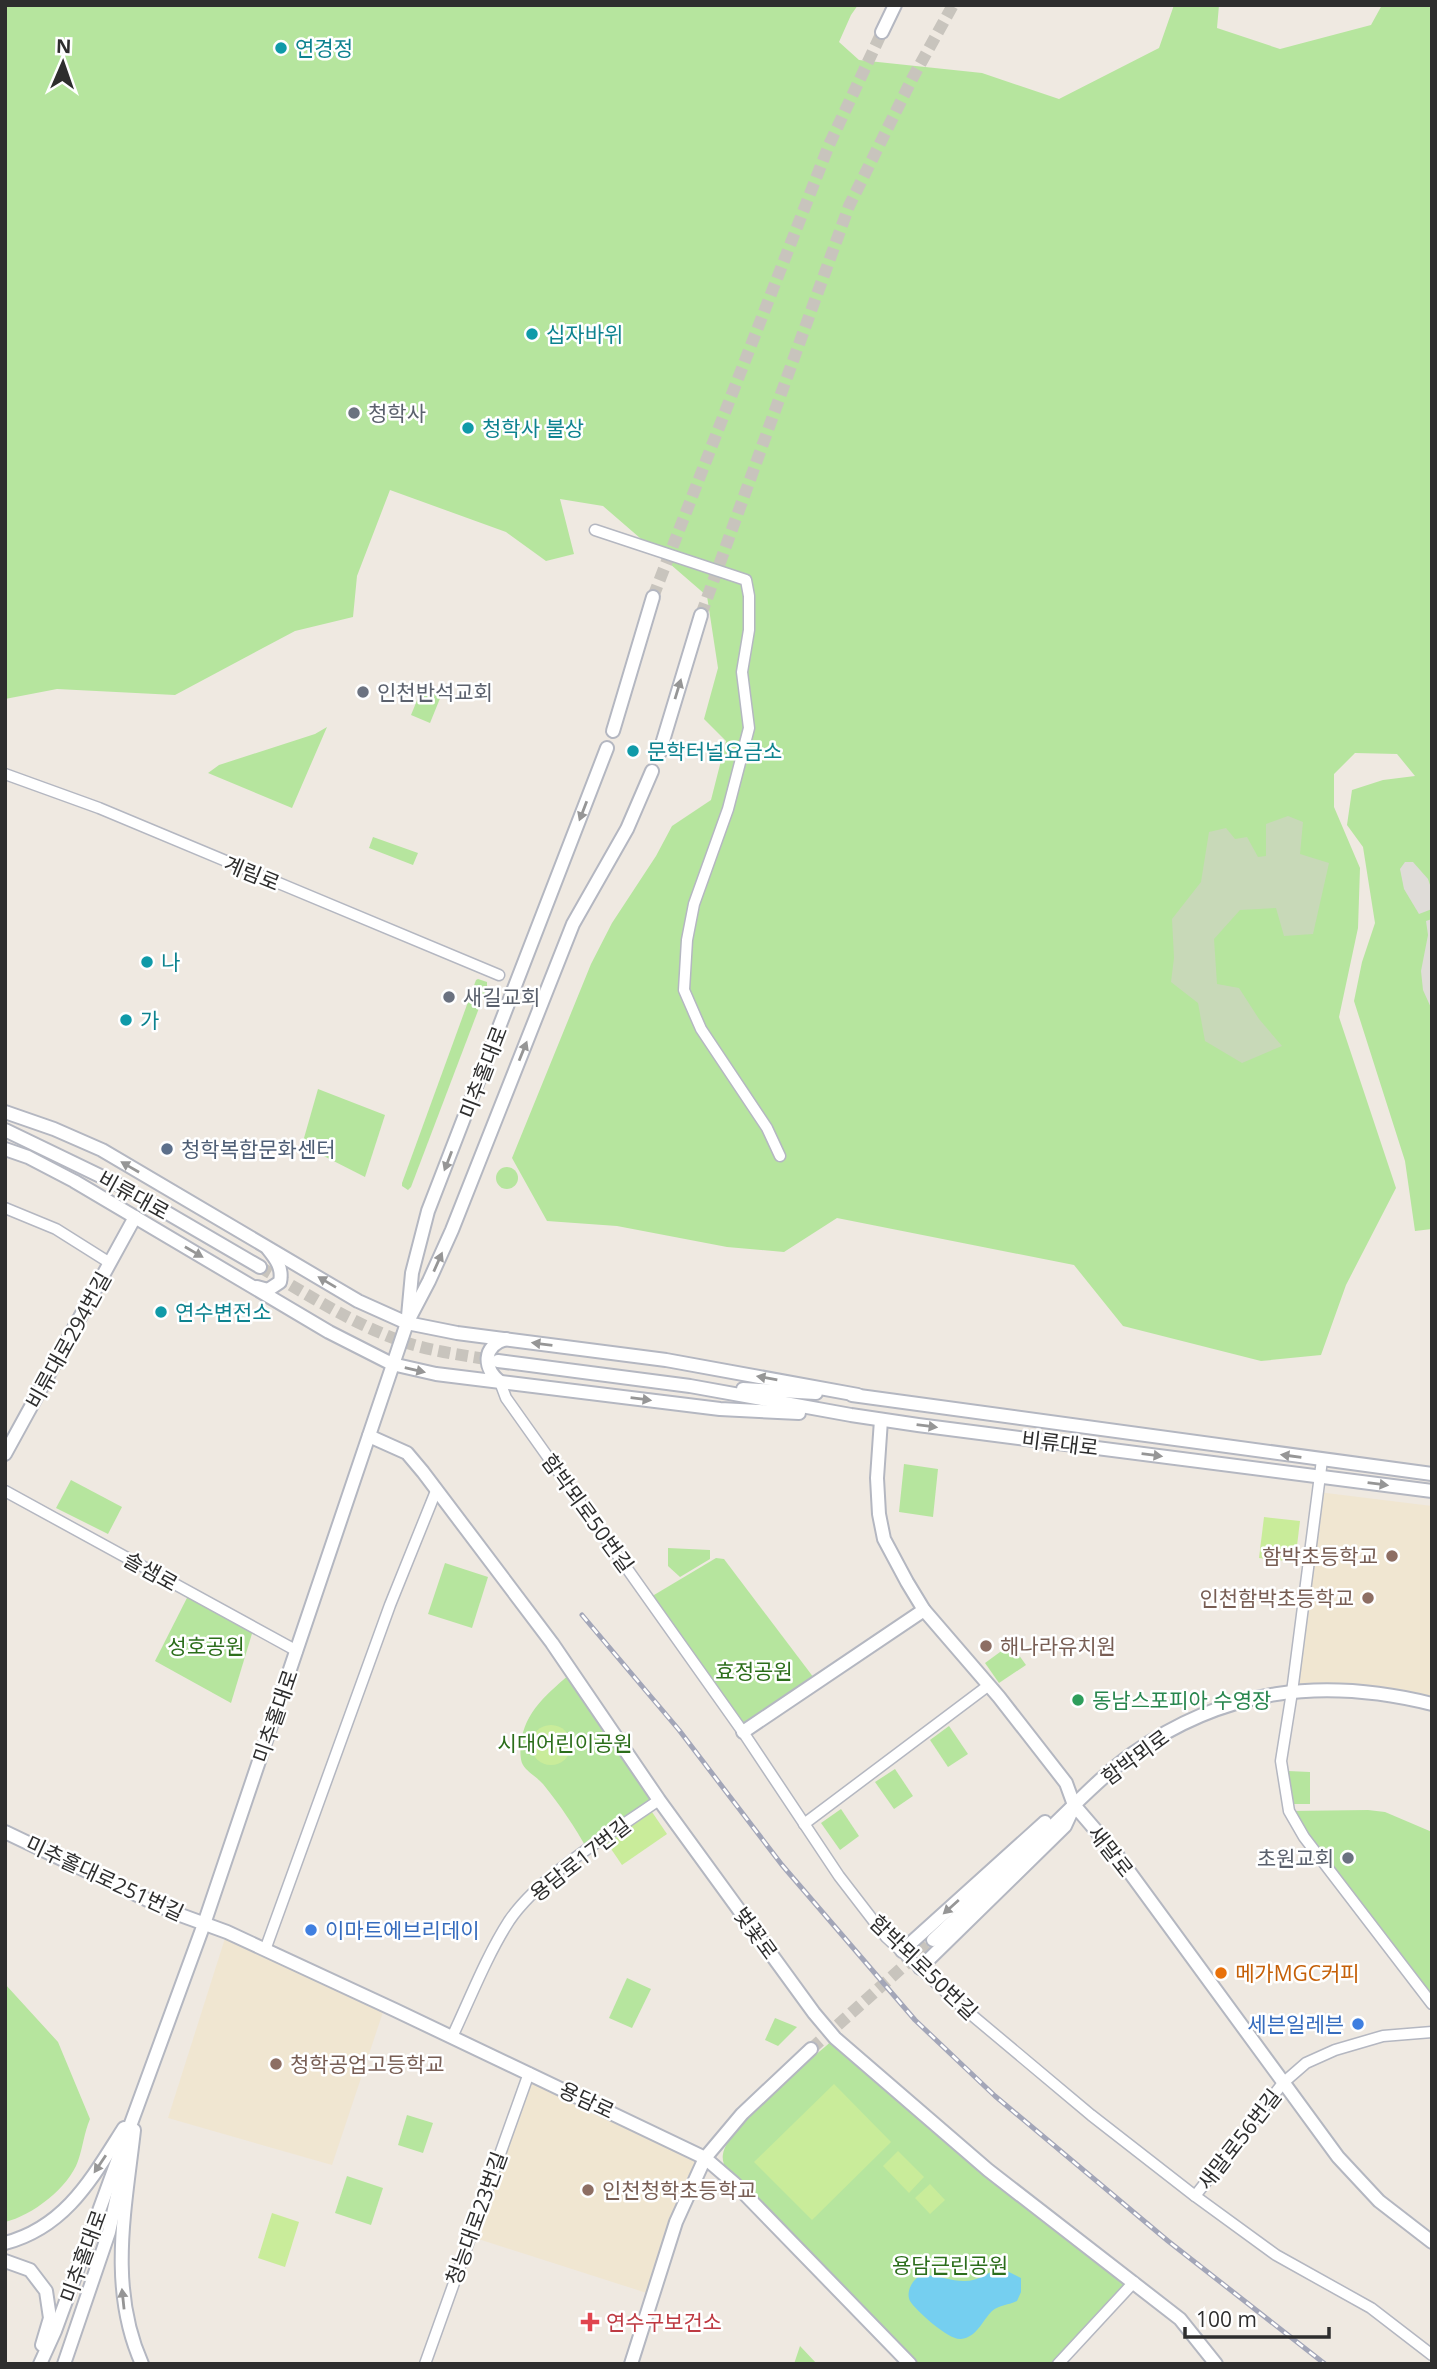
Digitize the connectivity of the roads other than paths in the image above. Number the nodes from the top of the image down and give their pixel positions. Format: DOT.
graph roads {
  1 [pos="895,5"];
  2 [pos="881,32"];
  3 [pos="595,530"];
  4 [pos="653,597"];
  5 [pos="701,615"];
  6 [pos="613,731"];
  7 [pos="607,748"];
  8 [pos="659,754"];
  9 [pos="652,771"];
  10 [pos="5,774"];
  11 [pos="499,975"];
  12 [pos="5,1112"];
  13 [pos="5,1130"];
  14 [pos="5,1149"];
  15 [pos="780,1156"];
  16 [pos="5,1208"];
  17 [pos="135,1217"];
  18 [pos="264,1244"];
  19 [pos="110,1263"];
  20 [pos="260,1267"];
  21 [pos="254,1286"];
  22 [pos="407,1323"];
  23 [pos="506,1339"];
  24 [pos="498,1361"];
  25 [pos="392,1364"];
  26 [pos="500,1382"];
  27 [pos="690,1386"];
  28 [pos="858,1395"];
  29 [pos="851,1415"];
  30 [pos="881,1420"];
  31 [pos="369,1436"];
  32 [pos="5,1454"];
  33 [pos="1322,1460"];
  34 [pos="1432,1474"];
  35 [pos="1320,1477"];
  36 [pos="436,1490"];
  37 [pos="5,1491"];
  38 [pos="1432,1492"];
  39 [pos="925,1610"];
  40 [pos="297,1651"];
  41 [pos="989,1685"];
  42 [pos="1292,1692"];
  43 [pos="1432,1704"];
  44 [pos="743,1732"];
  45 [pos="659,1800"];
  46 [pos="1074,1805"];
  47 [pos="804,1824"];
  48 [pos="5,1832"];
  49 [pos="204,1924"];
  50 [pos="933,1940"];
  51 [pos="265,1950"];
  52 [pos="902,1951"];
  53 [pos="920,1968"];
  54 [pos="1432,2004"];
  55 [pos="1432,2032"];
  56 [pos="452,2037"];
  57 [pos="811,2049"];
  58 [pos="529,2073"];
  59 [pos="1283,2083"];
  60 [pos="137,2107"];
  61 [pos="705,2158"];
  62 [pos="1195,2196"];
  63 [pos="1432,2242"];
  64 [pos="5,2243"];
  65 [pos="5,2261"];
  66 [pos="1134,2282"];
  67 [pos="1432,2355"];
  68 [pos="39,2364"];
  69 [pos="64,2364"];
  70 [pos="142,2364"];
  71 [pos="425,2364"];
  72 [pos="631,2364"];
  73 [pos="910,2364"];
  74 [pos="1058,2364"];
  75 [pos="1216,2364"];
  1 -- 2 [label="main road"];
  3 -- 15 [label="street"];
  4 -- 6 [label="main road"];
  8 -- 5 [label="main road, one-way"];
  7 -- 22 [label="main road, 미추홀대로, one-way"];
  22 -- 9 [label="main road, 미추홀대로, one-way"];
  10 -- 11 [label="street, 계림로"];
  18 -- 12 [label="main road, one-way"];
  13 -- 20 [label="main road, 비류대로"];
  14 -- 17 [label="main road"];
  16 -- 19 [label="street, 비류대로294번길"];
  17 -- 19 [label="main road, 비류대로294번길"];
  17 -- 21 [label="main road, one-way"];
  18 -- 21 [label="main road"];
  22 -- 18 [label="main road, one-way"];
  19 -- 32 [label="main road, 비류대로294번길"];
  21 -- 25 [label="main road"];
  22 -- 23 [label="main road"];
  22 -- 25 [label="main road, 미추홀대로"];
  23 -- 26 [label="main road"];
  28 -- 23 [label="main road, one-way"];
  24 -- 27 [label="main road, 비류대로"];
  25 -- 26 [label="main road, one-way"];
  25 -- 31 [label="main road, 미추홀대로"];
  26 -- 29 [label="main road, one-way"];
  26 -- 44 [label="street, 함박뫼로50번길"];
  27 -- 28 [label="main road, 비류대로"];
  27 -- 29 [label="main road, 비류대로"];
  33 -- 28 [label="main road, 비류대로, one-way"];
  29 -- 30 [label="main road, 비류대로"];
  30 -- 35 [label="main road, 비류대로, one-way"];
  30 -- 39 [label="main road, 새말로"];
  31 -- 36 [label="main road, 벚꽃로"];
  31 -- 40 [label="main road, 미추홀대로"];
  33 -- 34 [label="main road, 비류대로"];
  33 -- 35 [label="street"];
  35 -- 38 [label="main road, 비류대로, one-way"];
  35 -- 42 [label="street"];
  36 -- 45 [label="main road, 벚꽃로"];
  36 -- 51 [label="street"];
  37 -- 40 [label="street, 솔샘로"];
  39 -- 41 [label="main road, 새말로"];
  39 -- 44 [label="main road"];
  40 -- 49 [label="main road, 미추홀대로"];
  41 -- 46 [label="main road, 새말로"];
  41 -- 47 [label="street"];
  42 -- 43 [label="main road, 함박뫼로"];
  42 -- 46 [label="main road, 함박뫼로"];
  42 -- 54 [label="street"];
  44 -- 47 [label="street, 함박뫼로50번길"];
  45 -- 56 [label="street, 용담로17번길"];
  45 -- 66 [label="main road, 벚꽃로"];
  46 -- 50 [label="main road, 함박뫼로"];
  46 -- 52 [label="main road, one-way"];
  46 -- 53 [label="main road"];
  46 -- 59 [label="main road, 새말로"];
  47 -- 52 [label="street, 함박뫼로50번길"];
  48 -- 49 [label="main road, 미추홀대로251번길"];
  49 -- 51 [label="main road, 용담로"];
  49 -- 60 [label="main road, 미추홀대로"];
  51 -- 56 [label="main road, 용담로"];
  52 -- 53 [label="street, 함박뫼로50번길"];
  53 -- 62 [label="street, 함박뫼로50번길"];
  55 -- 59 [label="street, 새말로56번길"];
  56 -- 58 [label="main road, 용담로"];
  57 -- 61 [label="main road"];
  58 -- 61 [label="main road, 용담로"];
  58 -- 71 [label="street, 청능대로23번길"];
  59 -- 62 [label="street, 새말로56번길"];
  59 -- 63 [label="main road, 새말로"];
  60 -- 64 [label="main road, one-way"];
  60 -- 68 [label="main road, 미추홀대로"];
  60 -- 69 [label="main road, 미추홀대로"];
  70 -- 60 [label="main road, one-way"];
  61 -- 72 [label="main road"];
  61 -- 73 [label="main road, 용담로"];
  62 -- 67 [label="street, 함박뫼로50번길"];
  65 -- 68 [label="main road"];
  66 -- 74 [label="street"];
  66 -- 75 [label="main road, 벚꽃로"];
}
